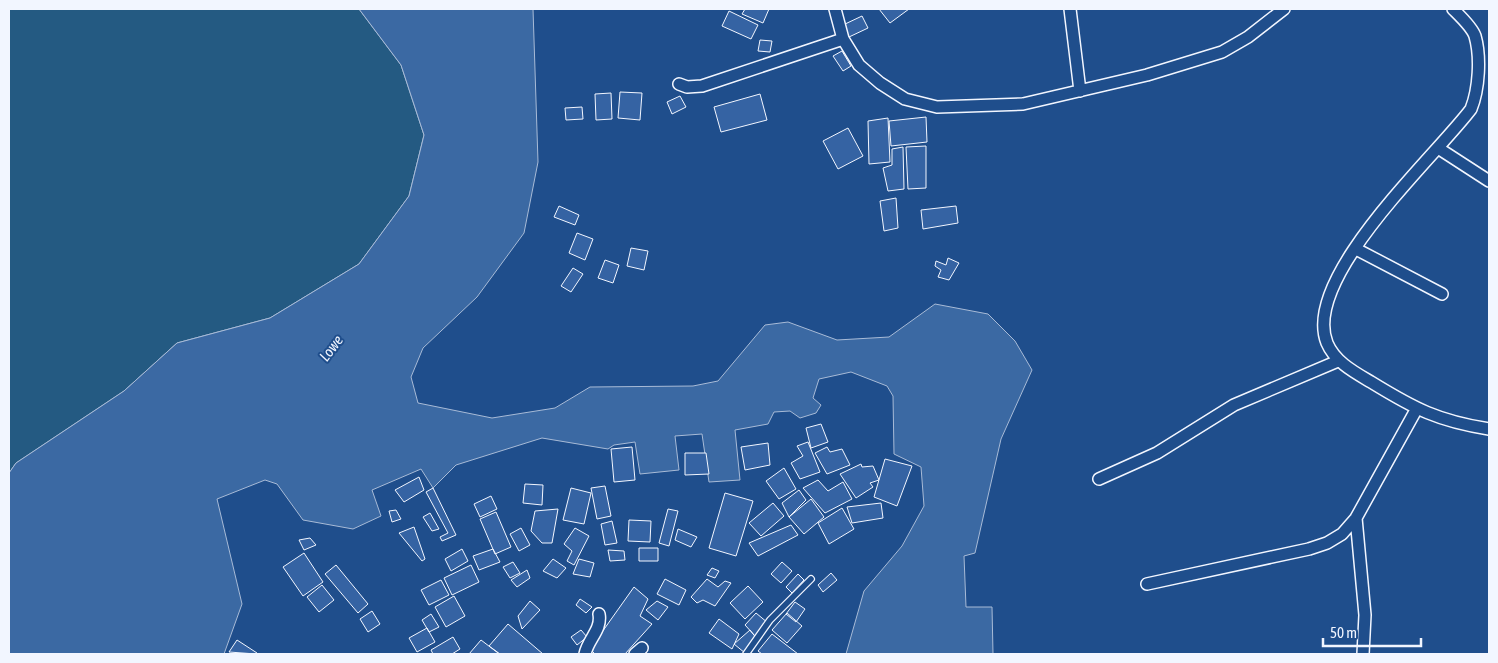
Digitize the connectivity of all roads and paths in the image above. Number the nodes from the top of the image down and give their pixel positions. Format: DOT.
graph roads {
  1 [pos="835,9"];
  2 [pos="1070,9"];
  3 [pos="1284,9"];
  4 [pos="1453,9"];
  5 [pos="843,39"];
  6 [pos="679,84"];
  7 [pos="1080,91"];
  8 [pos="1438,148"];
  9 [pos="1489,181"];
  10 [pos="1356,249"];
  11 [pos="1442,294"];
  12 [pos="1338,361"];
  13 [pos="1416,410"];
  14 [pos="1489,429"];
  15 [pos="1099,479"];
  16 [pos="1356,518"];
  17 [pos="811,579"];
  18 [pos="1147,584"];
  19 [pos="599,614"];
  20 [pos="586,654"];
  21 [pos="746,654"];
  22 [pos="1363,654"];
  1 -- 5 [label="street"];
  2 -- 7 [label="street"];
  3 -- 7 [label="street"];
  4 -- 8 [label="street"];
  5 -- 6 [label="street"];
  5 -- 7 [label="street"];
  8 -- 9 [label="street"];
  8 -- 10 [label="street"];
  10 -- 11 [label="street"];
  10 -- 12 [label="street"];
  12 -- 13 [label="street"];
  12 -- 15 [label="street"];
  13 -- 14 [label="street"];
  13 -- 16 [label="street"];
  16 -- 18 [label="street"];
  16 -- 22 [label="street"];
  17 -- 21 [label="lane"];
  19 -- 20 [label="street"];
}
